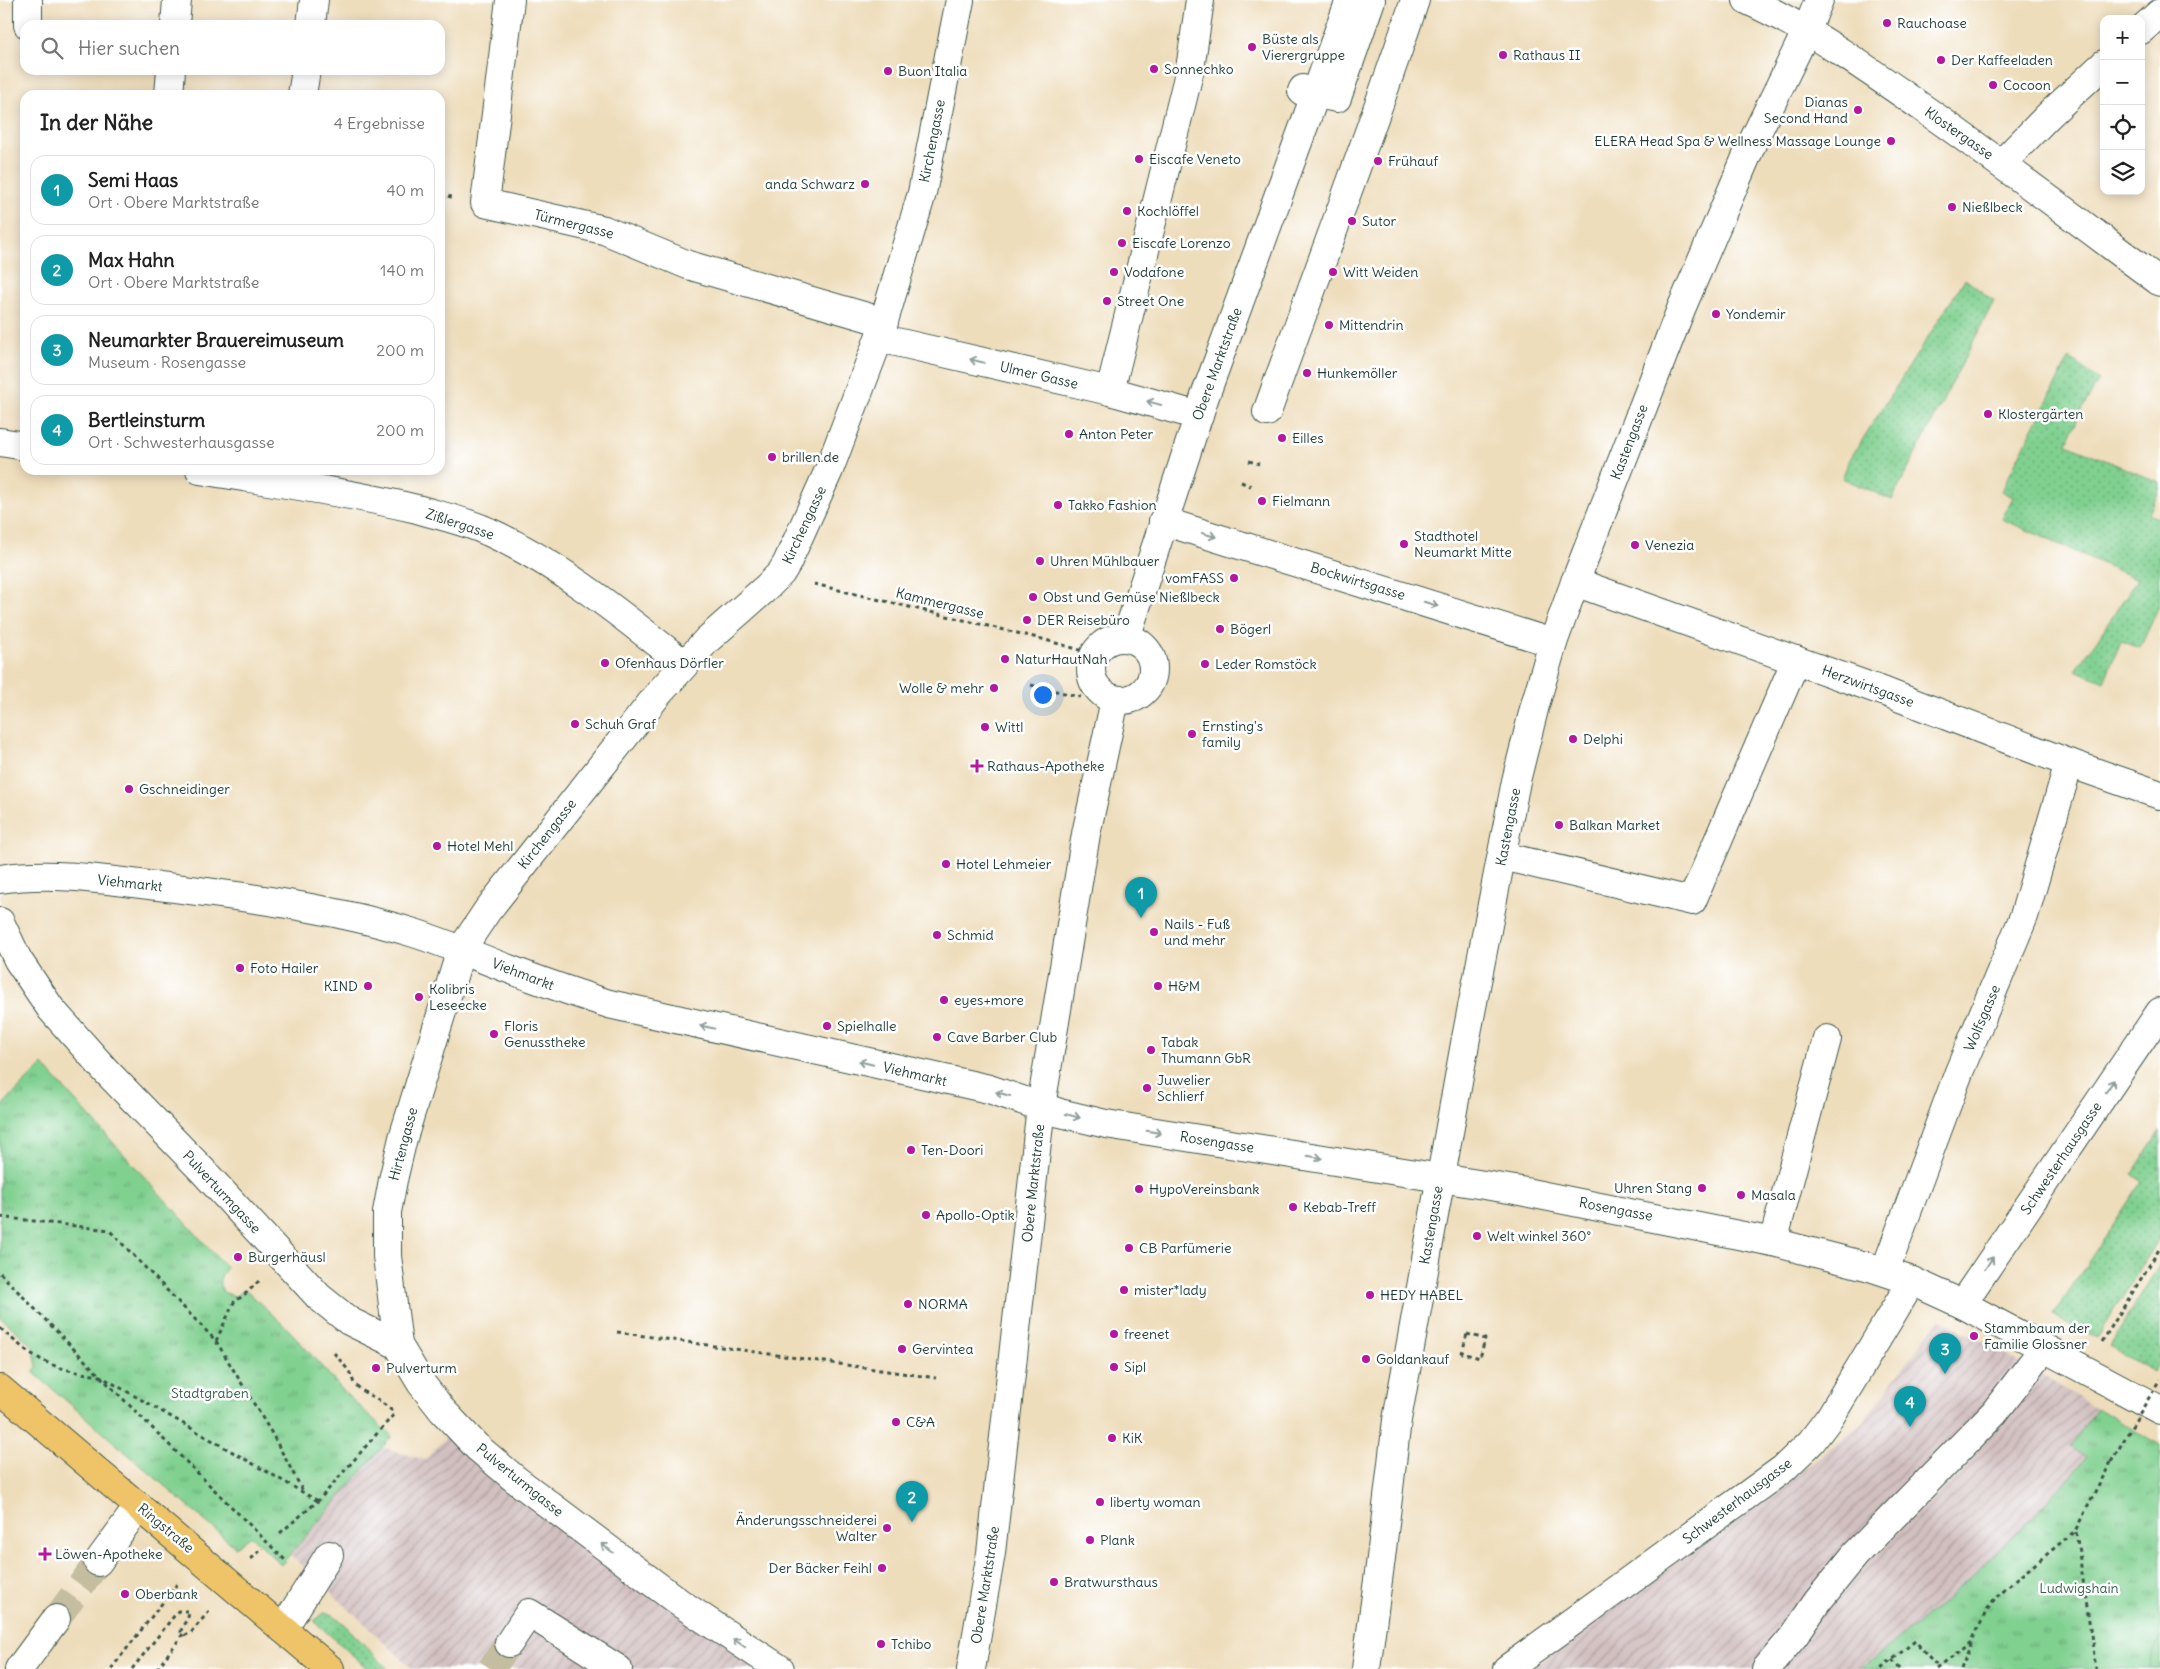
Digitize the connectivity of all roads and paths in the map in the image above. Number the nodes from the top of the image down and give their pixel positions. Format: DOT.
graph roads {
  1 [pos="28,0"];
  2 [pos="177,0"];
  3 [pos="314,0"];
  4 [pos="510,0"];
  5 [pos="960,0"];
  6 [pos="1200,0"];
  7 [pos="1333,0"];
  8 [pos="1350,0"];
  9 [pos="1371,0"];
  10 [pos="1415,0"];
  11 [pos="1747,0"];
  12 [pos="1819,0"];
  13 [pos="2160,13"];
  14 [pos="28,20"];
  15 [pos="175,20"];
  16 [pos="312,20"];
  17 [pos="2145,26"];
  18 [pos="1807,30"];
  19 [pos="2100,68"];
  20 [pos="171,75"];
  21 [pos="305,75"];
  22 [pos="169,90"];
  23 [pos="303,90"];
  24 [pos="1316,94"];
  25 [pos="2001,164"];
  26 [pos="2160,282"];
  27 [pos="882,330"];
  28 [pos="1110,391"];
  29 [pos="1267,412"];
  30 [pos="1199,416"];
  31 [pos="0,442"];
  32 [pos="20,445"];
  33 [pos="1249,461"];
  34 [pos="1259,464"];
  35 [pos="230,475"];
  36 [pos="1242,482"];
  37 [pos="1252,486"];
  38 [pos="1163,521"];
  39 [pos="780,573"];
  40 [pos="1575,582"];
  41 [pos="1126,638"];
  42 [pos="1553,643"];
  43 [pos="1094,654"];
  44 [pos="1796,660"];
  45 [pos="684,664"];
  46 [pos="1031,684"];
  47 [pos="1078,697"];
  48 [pos="1116,700"];
  49 [pos="2069,763"];
  50 [pos="2160,795"];
  51 [pos="1502,856"];
  52 [pos="0,879"];
  53 [pos="0,922"];
  54 [pos="461,950"];
  55 [pos="2160,1012"];
  56 [pos="1827,1039"];
  57 [pos="1041,1106"];
  58 [pos="1440,1178"];
  59 [pos="0,1217"];
  60 [pos="1773,1242"];
  61 [pos="2160,1248"];
  62 [pos="1885,1271"];
  63 [pos="0,1273"];
  64 [pos="262,1278"];
  65 [pos="1912,1281"];
  66 [pos="1962,1304"];
  67 [pos="0,1328"];
  68 [pos="618,1332"];
  69 [pos="216,1341"];
  70 [pos="398,1345"];
  71 [pos="2044,1348"];
  72 [pos="1462,1353"];
  73 [pos="2086,1371"];
  74 [pos="100,1376"];
  75 [pos="936,1378"];
  76 [pos="2160,1379"];
  77 [pos="0,1389"];
  78 [pos="2160,1410"];
  79 [pos="389,1420"];
  80 [pos="304,1494"];
  81 [pos="318,1501"];
  82 [pos="139,1506"];
  83 [pos="2076,1531"];
  84 [pos="280,1533"];
  85 [pos="263,1548"];
  86 [pos="329,1555"];
  87 [pos="248,1561"];
  88 [pos="98,1562"];
  89 [pos="311,1586"];
  90 [pos="160,1606"];
  91 [pos="56,1619"];
  92 [pos="202,1619"];
  93 [pos="283,1629"];
  94 [pos="183,1634"];
  95 [pos="509,1643"];
  96 [pos="1971,1644"];
  97 [pos="1892,1660"];
  98 [pos="1938,1668"];
  99 [pos="19,1669"];
  100 [pos="111,1669"];
  101 [pos="132,1669"];
  102 [pos="157,1669"];
  103 [pos="330,1669"];
  104 [pos="618,1669"];
  105 [pos="780,1669"];
  106 [pos="971,1669"];
  107 [pos="1366,1669"];
  108 [pos="1507,1669"];
  109 [pos="1766,1669"];
  110 [pos="1881,1669"];
  111 [pos="1900,1669"];
  112 [pos="1961,1669"];
  113 [pos="2096,1669"];
  1 -- 14 [label="street"];
  2 -- 15 [label="street"];
  3 -- 16 [label="street"];
  4 -- 27 [label="street, Türmergasse"];
  5 -- 27 [label="street, Kirchengasse"];
  6 -- 28 [label="street"];
  7 -- 24 [label="street"];
  8 -- 24 [label="street, Obere Marktstraße"];
  9 -- 24 [label="street"];
  10 -- 29 [label="street"];
  11 -- 18 [label="street, Klostergasse"];
  12 -- 18 [label="street, Kastengasse"];
  13 -- 17 [label="street"];
  18 -- 25 [label="street, Klostergasse"];
  18 -- 40 [label="street, Kastengasse"];
  19 -- 25 [label="street"];
  20 -- 22 [label="street"];
  21 -- 23 [label="street"];
  24 -- 30 [label="street, Obere Marktstraße"];
  25 -- 26 [label="street, Klostergasse"];
  28 -- 27 [label="street, Ulmer Gasse, one-way"];
  27 -- 39 [label="street, Kirchengasse"];
  30 -- 28 [label="street, Ulmer Gasse, one-way"];
  30 -- 38 [label="street, Obere Marktstraße"];
  31 -- 32 [label="street"];
  33 -- 34 [label="path"];
  35 -- 45 [label="street, Zißlergasse"];
  36 -- 37 [label="path"];
  38 -- 41 [label="street, Obere Marktstraße"];
  38 -- 42 [label="street, Bockwirtsgasse, one-way"];
  39 -- 43 [label="path, Kammergasse"];
  39 -- 45 [label="street, Kirchengasse"];
  40 -- 42 [label="street, Kastengasse"];
  40 -- 44 [label="street, Herzwirtsgasse"];
  41 -- 43 [label="street"];
  41 -- 48 [label="street"];
  42 -- 51 [label="street, Kastengasse"];
  43 -- 48 [label="street"];
  44 -- 49 [label="street, Herzwirtsgasse"];
  44 -- 51 [label="street"];
  45 -- 54 [label="street, Kirchengasse"];
  46 -- 47 [label="path"];
  48 -- 57 [label="street, Obere Marktstraße"];
  49 -- 50 [label="street, Herzwirtsgasse"];
  49 -- 62 [label="street, Wolfsgasse"];
  51 -- 58 [label="street, Kastengasse"];
  52 -- 54 [label="street, Viehmarkt"];
  53 -- 70 [label="street, Pulverturmgasse"];
  57 -- 54 [label="street, Viehmarkt, one-way"];
  54 -- 70 [label="street, Hirtengasse"];
  66 -- 55 [label="street, Schwesterhausgasse, one-way"];
  56 -- 60 [label="street"];
  57 -- 58 [label="street, Rosengasse, one-way"];
  57 -- 106 [label="street, Obere Marktstraße"];
  58 -- 60 [label="street, Rosengasse"];
  58 -- 107 [label="street, Kastengasse"];
  59 -- 69 [label="path"];
  60 -- 62 [label="street, Rosengasse"];
  61 -- 73 [label="path"];
  62 -- 65 [label="street, Rosengasse"];
  63 -- 74 [label="path"];
  64 -- 69 [label="path"];
  65 -- 66 [label="street, Rosengasse"];
  65 -- 108 [label="street, Schwesterhausgasse"];
  66 -- 71 [label="street, Rosengasse"];
  67 -- 74 [label="path"];
  68 -- 75 [label="path"];
  69 -- 80 [label="path"];
  105 -- 70 [label="street, Pulverturmgasse, one-way"];
  71 -- 73 [label="street, Rosengasse"];
  71 -- 109 [label="street"];
  72 -- 72 [label="path"];
  73 -- 78 [label="street, Rosengasse"];
  74 -- 80 [label="path"];
  74 -- 89 [label="path"];
  76 -- 83 [label="path, bridge"];
  77 -- 82 [label="main road, Ringstraße"];
  79 -- 81 [label="path"];
  80 -- 81 [label="path"];
  81 -- 84 [label="path"];
  82 -- 88 [label="street"];
  82 -- 93 [label="main road, Ringstraße"];
  83 -- 96 [label="path"];
  83 -- 113 [label="path"];
  85 -- 87 [label="path"];
  86 -- 89 [label="street"];
  89 -- 93 [label="street"];
  90 -- 100 [label="path"];
  91 -- 99 [label="street"];
  92 -- 94 [label="path"];
  93 -- 103 [label="main road, Ringstraße"];
  94 -- 101 [label="path"];
  94 -- 102 [label="path"];
  95 -- 104 [label="street"];
  96 -- 98 [label="path"];
  96 -- 112 [label="path"];
  97 -- 98 [label="path"];
  97 -- 110 [label="path"];
  97 -- 111 [label="path"];
}
